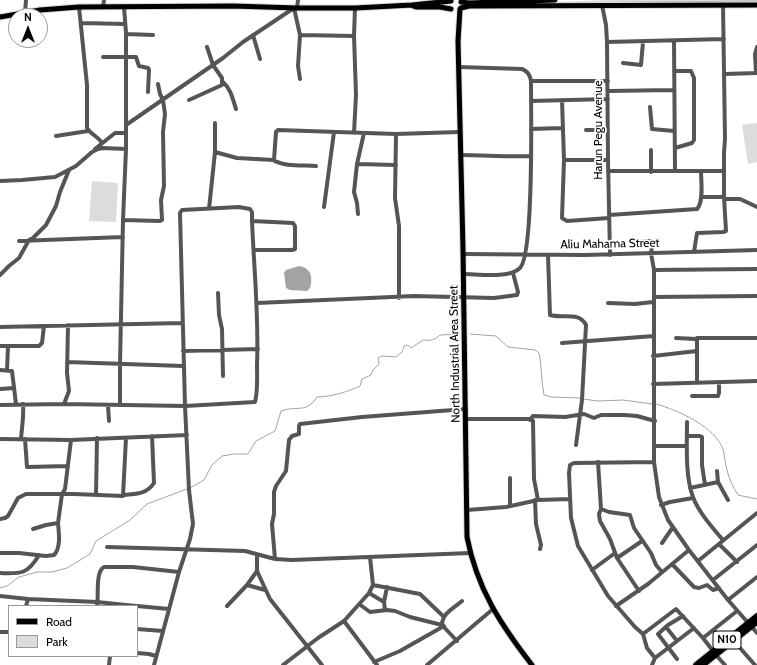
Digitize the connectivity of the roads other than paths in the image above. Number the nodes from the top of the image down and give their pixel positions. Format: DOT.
graph roads {
  1 [pos="104,0"];
  2 [pos="298,0"];
  3 [pos="451,0"];
  4 [pos="555,0"];
  5 [pos="412,3"];
  6 [pos="460,3"];
  7 [pos="723,5"];
  8 [pos="757,5"];
  9 [pos="602,6"];
  10 [pos="103,7"];
  11 [pos="124,7"];
  12 [pos="79,8"];
  13 [pos="296,8"];
  14 [pos="355,8"];
  15 [pos="48,9"];
  16 [pos="452,10"];
  17 [pos="81,23"];
  18 [pos="125,24"];
  19 [pos="458,25"];
  20 [pos="126,34"];
  21 [pos="154,35"];
  22 [pos="253,35"];
  23 [pos="300,35"];
  24 [pos="354,36"];
  25 [pos="724,39"];
  26 [pos="674,41"];
  27 [pos="608,42"];
  28 [pos="642,42"];
  29 [pos="207,47"];
  30 [pos="757,47"];
  31 [pos="126,56"];
  32 [pos="103,57"];
  33 [pos="260,59"];
  34 [pos="623,63"];
  35 [pos="214,65"];
  36 [pos="459,67"];
  37 [pos="674,71"];
  38 [pos="756,73"];
  39 [pos="725,74"];
  40 [pos="300,79"];
  41 [pos="531,81"];
  42 [pos="608,81"];
  43 [pos="223,82"];
  44 [pos="158,84"];
  45 [pos="673,90"];
  46 [pos="608,91"];
  47 [pos="148,92"];
  48 [pos="608,98"];
  49 [pos="163,100"];
  50 [pos="189,100"];
  51 [pos="562,100"];
  52 [pos="531,101"];
  53 [pos="650,106"];
  54 [pos="236,109"];
  55 [pos="214,123"];
  56 [pos="126,125"];
  57 [pos="562,128"];
  58 [pos="531,129"];
  59 [pos="586,130"];
  60 [pos="608,130"];
  61 [pos="88,131"];
  62 [pos="674,131"];
  63 [pos="126,132"];
  64 [pos="334,132"];
  65 [pos="460,132"];
  66 [pos="354,133"];
  67 [pos="364,133"];
  68 [pos="396,134"];
  69 [pos="56,136"];
  70 [pos="102,143"];
  71 [pos="675,148"];
  72 [pos="126,150"];
  73 [pos="650,150"];
  74 [pos="92,152"];
  75 [pos="215,152"];
  76 [pos="461,155"];
  77 [pos="531,156"];
  78 [pos="272,160"];
  79 [pos="564,160"];
  80 [pos="608,160"];
  81 [pos="356,164"];
  82 [pos="396,165"];
  83 [pos="316,166"];
  84 [pos="69,170"];
  85 [pos="608,171"];
  86 [pos="675,171"];
  87 [pos="702,171"];
  88 [pos="724,171"];
  89 [pos="651,172"];
  90 [pos="0,181"];
  91 [pos="701,197"];
  92 [pos="724,198"];
  93 [pos="324,207"];
  94 [pos="757,207"];
  95 [pos="209,209"];
  96 [pos="358,214"];
  97 [pos="609,216"];
  98 [pos="123,220"];
  99 [pos="252,221"];
  100 [pos="123,237"];
  101 [pos="29,240"];
  102 [pos="19,241"];
  103 [pos="634,242"];
  104 [pos="254,250"];
  105 [pos="757,250"];
  106 [pos="694,252"];
  107 [pos="651,253"];
  108 [pos="463,254"];
  109 [pos="524,255"];
  110 [pos="548,255"];
  111 [pos="610,255"];
  112 [pos="757,269"];
  113 [pos="654,270"];
  114 [pos="513,273"];
  115 [pos="463,274"];
  116 [pos="0,275"];
  117 [pos="218,293"];
  118 [pos="757,296"];
  119 [pos="654,297"];
  120 [pos="399,298"];
  121 [pos="464,298"];
  122 [pos="653,302"];
  123 [pos="257,303"];
  124 [pos="608,303"];
  125 [pos="182,324"];
  126 [pos="68,325"];
  127 [pos="121,325"];
  128 [pos="44,326"];
  129 [pos="0,327"];
  130 [pos="654,336"];
  131 [pos="676,338"];
  132 [pos="757,338"];
  133 [pos="697,340"];
  134 [pos="584,341"];
  135 [pos="562,343"];
  136 [pos="0,346"];
  137 [pos="8,346"];
  138 [pos="222,349"];
  139 [pos="258,349"];
  140 [pos="183,351"];
  141 [pos="697,351"];
  142 [pos="653,356"];
  143 [pos="67,362"];
  144 [pos="120,364"];
  145 [pos="183,366"];
  146 [pos="0,370"];
  147 [pos="8,370"];
  148 [pos="223,376"];
  149 [pos="757,381"];
  150 [pos="718,382"];
  151 [pos="697,383"];
  152 [pos="653,384"];
  153 [pos="14,388"];
  154 [pos="0,389"];
  155 [pos="692,396"];
  156 [pos="16,404"];
  157 [pos="23,404"];
  158 [pos="64,404"];
  159 [pos="120,404"];
  160 [pos="0,405"];
  161 [pos="108,405"];
  162 [pos="185,406"];
  163 [pos="466,409"];
  164 [pos="580,414"];
  165 [pos="466,419"];
  166 [pos="530,420"];
  167 [pos="109,421"];
  168 [pos="655,421"];
  169 [pos="686,422"];
  170 [pos="186,435"];
  171 [pos="152,436"];
  172 [pos="687,436"];
  173 [pos="97,438"];
  174 [pos="126,438"];
  175 [pos="0,439"];
  176 [pos="23,439"];
  177 [pos="71,440"];
  178 [pos="576,445"];
  179 [pos="654,446"];
  180 [pos="687,446"];
  181 [pos="598,462"];
  182 [pos="654,462"];
  183 [pos="68,466"];
  184 [pos="717,471"];
  185 [pos="510,478"];
  186 [pos="718,482"];
  187 [pos="705,485"];
  188 [pos="690,488"];
  189 [pos="62,494"];
  190 [pos="96,495"];
  191 [pos="124,495"];
  192 [pos="694,498"];
  193 [pos="570,499"];
  194 [pos="537,500"];
  195 [pos="728,500"];
  196 [pos="661,505"];
  197 [pos="510,506"];
  198 [pos="601,509"];
  199 [pos="467,510"];
  200 [pos="757,513"];
  201 [pos="0,519"];
  202 [pos="58,523"];
  203 [pos="673,527"];
  204 [pos="33,529"];
  205 [pos="723,540"];
  206 [pos="642,541"];
  207 [pos="662,543"];
  208 [pos="719,544"];
  209 [pos="757,546"];
  210 [pos="107,547"];
  211 [pos="186,550"];
  212 [pos="540,550"];
  213 [pos="689,550"];
  214 [pos="0,553"];
  215 [pos="470,553"];
  216 [pos="615,553"];
  217 [pos="40,555"];
  218 [pos="257,555"];
  219 [pos="370,557"];
  220 [pos="617,558"];
  221 [pos="275,559"];
  222 [pos="698,560"];
  223 [pos="736,562"];
  224 [pos="672,564"];
  225 [pos="592,570"];
  226 [pos="257,571"];
  227 [pos="179,572"];
  228 [pos="662,572"];
  229 [pos="0,573"];
  230 [pos="757,577"];
  231 [pos="714,580"];
  232 [pos="248,585"];
  233 [pos="373,585"];
  234 [pos="387,587"];
  235 [pos="719,588"];
  236 [pos="265,590"];
  237 [pos="639,591"];
  238 [pos="369,593"];
  239 [pos="0,596"];
  240 [pos="28,599"];
  241 [pos="728,600"];
  242 [pos="462,601"];
  243 [pos="384,602"];
  244 [pos="97,604"];
  245 [pos="359,604"];
  246 [pos="26,605"];
  247 [pos="116,605"];
  248 [pos="138,606"];
  249 [pos="228,606"];
  250 [pos="616,606"];
  251 [pos="169,609"];
  252 [pos="493,609"];
  253 [pos="385,610"];
  254 [pos="737,611"];
  255 [pos="668,615"];
  256 [pos="443,616"];
  257 [pos="684,616"];
  258 [pos="757,616"];
  259 [pos="344,621"];
  260 [pos="674,621"];
  261 [pos="757,622"];
  262 [pos="750,625"];
  263 [pos="443,626"];
  264 [pos="666,627"];
  265 [pos="694,628"];
  266 [pos="138,629"];
  267 [pos="163,632"];
  268 [pos="757,633"];
  269 [pos="643,634"];
  270 [pos="704,638"];
  271 [pos="733,640"];
  272 [pos="457,641"];
  273 [pos="677,641"];
  274 [pos="307,647"];
  275 [pos="668,648"];
  276 [pos="138,653"];
  277 [pos="715,653"];
  278 [pos="156,656"];
  279 [pos="655,658"];
  280 [pos="677,658"];
  281 [pos="376,664"];
  282 [pos="154,665"];
  283 [pos="284,665"];
  284 [pos="322,665"];
  285 [pos="427,665"];
  286 [pos="532,665"];
  287 [pos="652,665"];
  288 [pos="696,665"];
  289 [pos="703,665"];
  290 [pos="725,665"];
  291 [pos="756,665"];
  1 -- 10 [label="street"];
  2 -- 13 [label="street"];
  3 -- 5 [label="main road"];
  3 -- 16 [label="main road, North Industrial Area Street"];
  4 -- 6 [label="main road"];
  5 -- 14 [label="main road"];
  5 -- 16 [label="main road"];
  6 -- 9 [label="main road"];
  6 -- 16 [label="main road"];
  6 -- 19 [label="main road, North Industrial Area Street"];
  7 -- 8 [label="main road"];
  7 -- 9 [label="main road"];
  7 -- 25 [label="street"];
  9 -- 27 [label="street, Harun Pegu Avenue"];
  10 -- 11 [label="main road"];
  10 -- 12 [label="main road"];
  11 -- 13 [label="main road"];
  11 -- 18 [label="street"];
  12 -- 15 [label="main road"];
  12 -- 17 [label="street"];
  13 -- 14 [label="main road"];
  13 -- 22 [label="street"];
  13 -- 23 [label="street"];
  14 -- 24 [label="street"];
  16 -- 19 [label="main road, North Industrial Area Street"];
  17 -- 18 [label="street"];
  17 -- 61 [label="street"];
  18 -- 20 [label="street"];
  19 -- 36 [label="main road, North Industrial Area Street"];
  20 -- 21 [label="street"];
  20 -- 31 [label="street"];
  22 -- 33 [label="street"];
  22 -- 35 [label="street"];
  23 -- 24 [label="street"];
  23 -- 40 [label="street"];
  24 -- 66 [label="street"];
  25 -- 26 [label="street"];
  25 -- 39 [label="street"];
  26 -- 28 [label="street"];
  26 -- 37 [label="street"];
  27 -- 28 [label="street"];
  27 -- 42 [label="street, Harun Pegu Avenue"];
  28 -- 34 [label="street"];
  29 -- 35 [label="street"];
  30 -- 38 [label="street"];
  31 -- 32 [label="street"];
  31 -- 47 [label="street"];
  31 -- 56 [label="street"];
  35 -- 43 [label="street"];
  35 -- 49 [label="street"];
  36 -- 41 [label="street"];
  36 -- 65 [label="main road, North Industrial Area Street"];
  37 -- 45 [label="street"];
  37 -- 71 [label="street"];
  38 -- 39 [label="street"];
  39 -- 88 [label="street"];
  41 -- 42 [label="street"];
  41 -- 52 [label="street"];
  42 -- 46 [label="street, Harun Pegu Avenue"];
  43 -- 50 [label="street"];
  43 -- 54 [label="street"];
  44 -- 49 [label="street"];
  45 -- 46 [label="street"];
  45 -- 62 [label="street"];
  46 -- 48 [label="street, Harun Pegu Avenue"];
  48 -- 51 [label="street"];
  48 -- 60 [label="street, Harun Pegu Avenue"];
  49 -- 56 [label="street"];
  49 -- 98 [label="street"];
  51 -- 52 [label="street"];
  51 -- 57 [label="street"];
  52 -- 58 [label="street"];
  53 -- 62 [label="street"];
  55 -- 75 [label="street"];
  56 -- 63 [label="street"];
  57 -- 58 [label="street"];
  57 -- 79 [label="street"];
  58 -- 77 [label="street"];
  59 -- 60 [label="street"];
  60 -- 80 [label="street, Harun Pegu Avenue"];
  61 -- 69 [label="street"];
  61 -- 70 [label="street"];
  62 -- 71 [label="street"];
  63 -- 70 [label="street"];
  63 -- 72 [label="street"];
  64 -- 66 [label="street"];
  64 -- 78 [label="street"];
  64 -- 93 [label="street"];
  65 -- 68 [label="street"];
  65 -- 76 [label="main road, North Industrial Area Street"];
  66 -- 67 [label="street"];
  67 -- 68 [label="street"];
  67 -- 81 [label="street"];
  68 -- 82 [label="street"];
  70 -- 74 [label="street"];
  71 -- 86 [label="street"];
  72 -- 74 [label="street"];
  72 -- 98 [label="street"];
  73 -- 89 [label="street"];
  74 -- 84 [label="street"];
  75 -- 78 [label="street"];
  75 -- 95 [label="street"];
  76 -- 77 [label="street"];
  76 -- 108 [label="main road, North Industrial Area Street"];
  77 -- 109 [label="street"];
  78 -- 83 [label="street"];
  79 -- 80 [label="street"];
  79 -- 97 [label="street"];
  80 -- 85 [label="street, Harun Pegu Avenue"];
  81 -- 82 [label="street"];
  81 -- 96 [label="street"];
  82 -- 120 [label="street"];
  84 -- 90 [label="street"];
  84 -- 101 [label="street"];
  85 -- 89 [label="street"];
  85 -- 97 [label="street, Harun Pegu Avenue"];
  86 -- 87 [label="street"];
  86 -- 89 [label="street"];
  87 -- 88 [label="street"];
  87 -- 91 [label="street"];
  88 -- 92 [label="street"];
  91 -- 92 [label="street"];
  91 -- 97 [label="street"];
  92 -- 94 [label="street"];
  92 -- 106 [label="street"];
  95 -- 99 [label="street"];
  95 -- 125 [label="street"];
  97 -- 111 [label="street, Harun Pegu Avenue"];
  98 -- 100 [label="street"];
  99 -- 104 [label="street"];
  99 -- 104 [label="street"];
  100 -- 101 [label="street"];
  100 -- 127 [label="street"];
  101 -- 102 [label="street"];
  101 -- 116 [label="street"];
  103 -- 107 [label="street"];
  104 -- 123 [label="street"];
  105 -- 106 [label="street, Aliu Mahama Street"];
  106 -- 107 [label="street, Aliu Mahama Street"];
  107 -- 111 [label="street, Aliu Mahama Street"];
  107 -- 113 [label="street"];
  108 -- 109 [label="street, Aliu Mahama Street"];
  108 -- 115 [label="main road, North Industrial Area Street"];
  109 -- 110 [label="street, Aliu Mahama Street"];
  109 -- 114 [label="street"];
  110 -- 111 [label="street, Aliu Mahama Street"];
  110 -- 134 [label="street"];
  112 -- 113 [label="street"];
  113 -- 119 [label="street"];
  114 -- 115 [label="street"];
  114 -- 121 [label="street"];
  115 -- 121 [label="main road, North Industrial Area Street"];
  117 -- 138 [label="street"];
  118 -- 119 [label="street"];
  119 -- 122 [label="street"];
  120 -- 121 [label="street"];
  120 -- 123 [label="street"];
  121 -- 163 [label="main road, North Industrial Area Street"];
  122 -- 124 [label="street"];
  122 -- 130 [label="street"];
  123 -- 139 [label="street"];
  125 -- 127 [label="street"];
  125 -- 140 [label="street"];
  126 -- 127 [label="street"];
  126 -- 128 [label="street"];
  126 -- 143 [label="street"];
  127 -- 144 [label="street"];
  128 -- 129 [label="street"];
  128 -- 137 [label="street"];
  130 -- 134 [label="street"];
  130 -- 142 [label="street"];
  131 -- 133 [label="street"];
  132 -- 133 [label="street"];
  133 -- 141 [label="street"];
  134 -- 135 [label="street"];
  134 -- 164 [label="street"];
  136 -- 137 [label="street"];
  137 -- 147 [label="street"];
  138 -- 139 [label="street"];
  138 -- 140 [label="street"];
  138 -- 148 [label="street"];
  139 -- 162 [label="street"];
  140 -- 145 [label="street"];
  141 -- 142 [label="street"];
  141 -- 151 [label="street"];
  142 -- 152 [label="street"];
  143 -- 144 [label="street"];
  143 -- 158 [label="street"];
  144 -- 145 [label="street"];
  144 -- 159 [label="street"];
  145 -- 162 [label="street"];
  146 -- 147 [label="street"];
  147 -- 153 [label="street"];
  149 -- 150 [label="street"];
  150 -- 151 [label="street"];
  150 -- 155 [label="street"];
  151 -- 152 [label="street"];
  152 -- 168 [label="street"];
  153 -- 154 [label="street"];
  153 -- 156 [label="street"];
  156 -- 157 [label="street"];
  156 -- 160 [label="street"];
  157 -- 158 [label="street"];
  157 -- 176 [label="street"];
  158 -- 161 [label="street"];
  159 -- 161 [label="street"];
  159 -- 162 [label="street"];
  161 -- 167 [label="street"];
  162 -- 170 [label="street"];
  163 -- 165 [label="main road, North Industrial Area Street"];
  163 -- 221 [label="street"];
  164 -- 166 [label="street"];
  164 -- 168 [label="street"];
  164 -- 178 [label="street"];
  165 -- 166 [label="street"];
  165 -- 199 [label="main road, North Industrial Area Street"];
  166 -- 194 [label="street"];
  168 -- 179 [label="street"];
  169 -- 172 [label="street"];
  170 -- 171 [label="street"];
  170 -- 211 [label="street"];
  171 -- 174 [label="street"];
  171 -- 191 [label="street"];
  172 -- 180 [label="street"];
  172 -- 187 [label="street"];
  173 -- 174 [label="street"];
  173 -- 177 [label="street"];
  173 -- 190 [label="street"];
  174 -- 191 [label="street"];
  175 -- 176 [label="street"];
  176 -- 177 [label="street"];
  176 -- 183 [label="street"];
  177 -- 183 [label="street"];
  179 -- 180 [label="street"];
  179 -- 182 [label="street"];
  180 -- 188 [label="street"];
  181 -- 182 [label="street"];
  181 -- 193 [label="street"];
  181 -- 198 [label="street"];
  182 -- 196 [label="street"];
  183 -- 189 [label="street"];
  184 -- 186 [label="street"];
  185 -- 197 [label="street"];
  186 -- 187 [label="street"];
  186 -- 195 [label="street"];
  187 -- 188 [label="street"];
  188 -- 192 [label="street"];
  189 -- 190 [label="street"];
  189 -- 201 [label="street"];
  189 -- 202 [label="street"];
  190 -- 191 [label="street"];
  192 -- 196 [label="street"];
  192 -- 205 [label="street"];
  193 -- 194 [label="street"];
  193 -- 225 [label="street"];
  194 -- 197 [label="street"];
  194 -- 212 [label="street"];
  196 -- 203 [label="street"];
  197 -- 199 [label="street"];
  198 -- 206 [label="street"];
  198 -- 216 [label="street"];
  199 -- 215 [label="main road, North Industrial Area Street"];
  200 -- 205 [label="street"];
  202 -- 204 [label="street"];
  202 -- 217 [label="street"];
  203 -- 207 [label="street"];
  203 -- 213 [label="street"];
  205 -- 208 [label="street"];
  206 -- 220 [label="street"];
  206 -- 228 [label="street"];
  208 -- 222 [label="street"];
  208 -- 223 [label="street"];
  209 -- 223 [label="street"];
  210 -- 211 [label="street"];
  211 -- 218 [label="street"];
  211 -- 227 [label="street"];
  213 -- 222 [label="street"];
  213 -- 224 [label="street"];
  214 -- 217 [label="street"];
  215 -- 219 [label="street"];
  215 -- 252 [label="main road, North Industrial Area Street"];
  216 -- 220 [label="street"];
  216 -- 225 [label="street"];
  217 -- 229 [label="street"];
  218 -- 221 [label="street"];
  218 -- 226 [label="street"];
  219 -- 221 [label="street"];
  219 -- 233 [label="street"];
  220 -- 237 [label="street"];
  222 -- 231 [label="street"];
  223 -- 231 [label="street"];
  224 -- 228 [label="street"];
  224 -- 235 [label="street"];
  225 -- 250 [label="street"];
  226 -- 232 [label="street"];
  226 -- 236 [label="street"];
  227 -- 244 [label="street"];
  227 -- 251 [label="street"];
  228 -- 237 [label="street"];
  230 -- 241 [label="street"];
  231 -- 235 [label="street"];
  232 -- 236 [label="street"];
  232 -- 249 [label="street"];
  233 -- 234 [label="street"];
  233 -- 238 [label="street"];
  234 -- 243 [label="street"];
  234 -- 256 [label="street"];
  235 -- 241 [label="street"];
  236 -- 274 [label="street"];
  237 -- 250 [label="street"];
  238 -- 243 [label="street"];
  238 -- 245 [label="street"];
  239 -- 240 [label="street"];
  240 -- 244 [label="street"];
  240 -- 246 [label="street"];
  241 -- 254 [label="street"];
  242 -- 256 [label="street"];
  243 -- 253 [label="street"];
  244 -- 247 [label="street"];
  245 -- 253 [label="street"];
  245 -- 259 [label="street"];
  248 -- 251 [label="street"];
  250 -- 269 [label="street"];
  251 -- 267 [label="street"];
  252 -- 272 [label="street"];
  252 -- 286 [label="main road, North Industrial Area Street"];
  253 -- 263 [label="street"];
  254 -- 262 [label="street"];
  254 -- 270 [label="street"];
  255 -- 257 [label="street"];
  255 -- 260 [label="street"];
  255 -- 269 [label="street"];
  256 -- 263 [label="street"];
  257 -- 260 [label="street"];
  257 -- 265 [label="street"];
  258 -- 262 [label="highway, N10"];
  259 -- 274 [label="street"];
  259 -- 281 [label="street"];
  260 -- 264 [label="street"];
  261 -- 262 [label="highway, N10"];
  262 -- 268 [label="street"];
  262 -- 271 [label="highway, N10"];
  262 -- 277 [label="highway, N10"];
  263 -- 272 [label="street"];
  263 -- 281 [label="street"];
  264 -- 273 [label="street"];
  264 -- 275 [label="street"];
  265 -- 270 [label="street"];
  265 -- 273 [label="street"];
  266 -- 267 [label="street"];
  267 -- 278 [label="street"];
  269 -- 279 [label="street"];
  270 -- 277 [label="street"];
  271 -- 277 [label="highway, N10"];
  271 -- 291 [label="street"];
  272 -- 285 [label="street"];
  273 -- 275 [label="street"];
  274 -- 283 [label="street"];
  274 -- 284 [label="street"];
  275 -- 279 [label="street"];
  275 -- 280 [label="street"];
  276 -- 278 [label="street"];
  277 -- 288 [label="highway, N10"];
  277 -- 289 [label="highway, N10"];
  277 -- 290 [label="street"];
  278 -- 282 [label="street"];
  279 -- 287 [label="street"];
}
